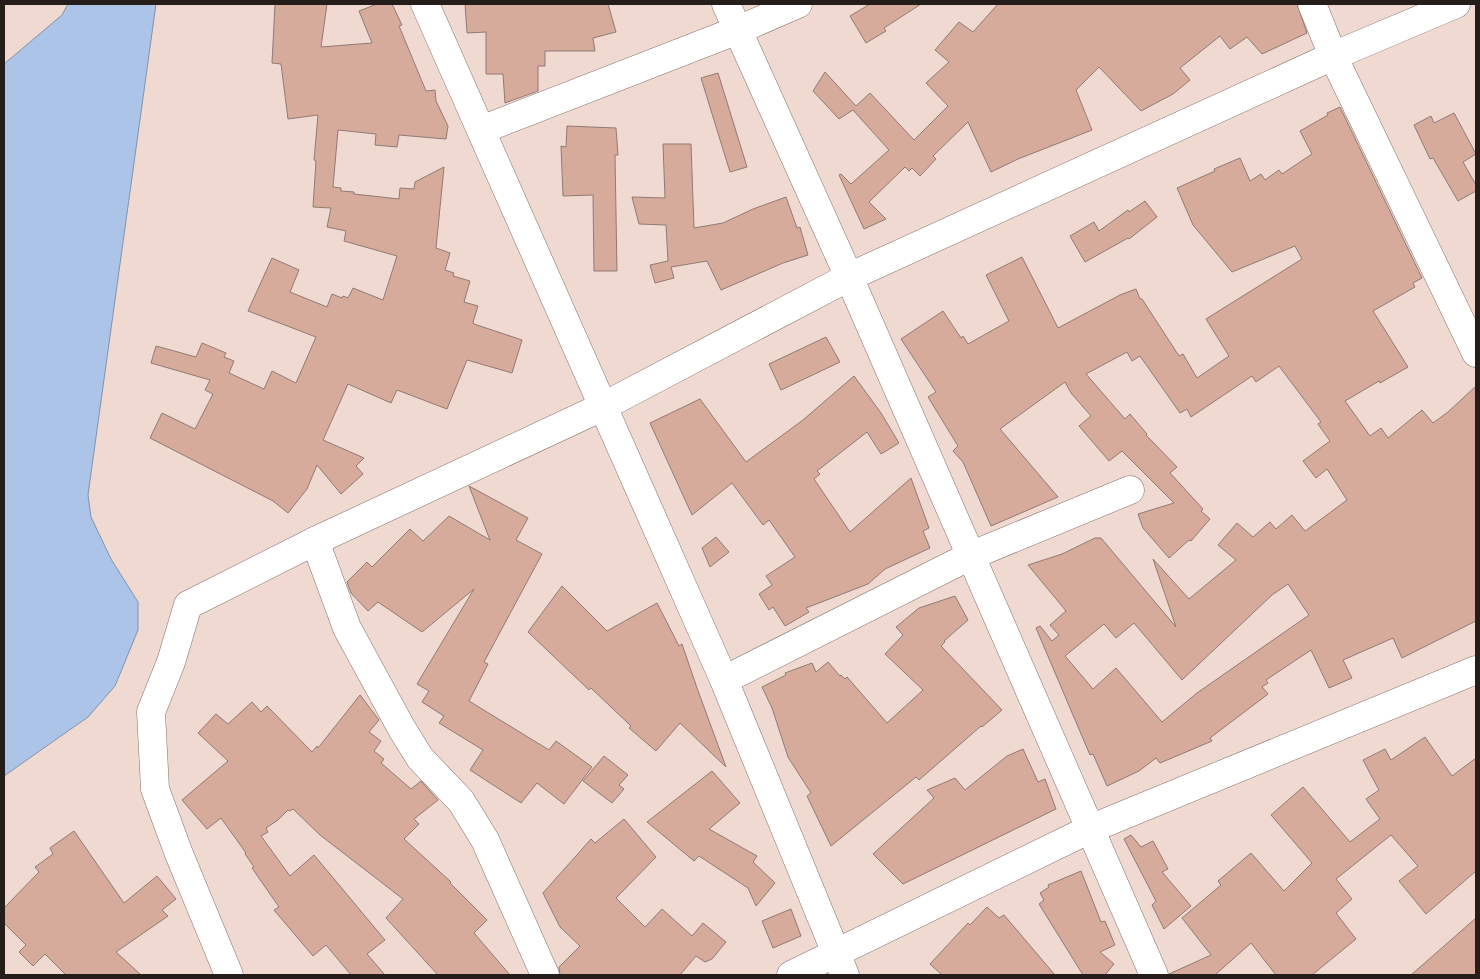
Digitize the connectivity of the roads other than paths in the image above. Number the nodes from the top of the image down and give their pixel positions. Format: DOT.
graph roads {
  1 [pos="425,4"];
  2 [pos="726,4"];
  3 [pos="798,4"];
  4 [pos="1312,4"];
  5 [pos="1456,4"];
  6 [pos="738,30"];
  7 [pos="1333,56"];
  8 [pos="481,130"];
  9 [pos="849,277"];
  10 [pos="1476,353"];
  11 [pos="602,407"];
  12 [pos="1130,490"];
  13 [pos="315,541"];
  14 [pos="970,556"];
  15 [pos="1476,670"];
  16 [pos="724,680"];
  17 [pos="1090,829"];
  18 [pos="840,965"];
  19 [pos="229,975"];
  20 [pos="545,975"];
  21 [pos="791,975"];
  22 [pos="1154,975"];
  1 -- 8 [label="street"];
  2 -- 6 [label="street"];
  3 -- 6 [label="street"];
  4 -- 7 [label="street"];
  5 -- 7 [label="street"];
  6 -- 8 [label="street"];
  6 -- 9 [label="street"];
  7 -- 9 [label="street"];
  7 -- 10 [label="street"];
  8 -- 11 [label="street"];
  9 -- 11 [label="street"];
  9 -- 14 [label="street"];
  11 -- 13 [label="street"];
  11 -- 16 [label="street"];
  12 -- 14 [label="street"];
  13 -- 19 [label="street"];
  13 -- 20 [label="street"];
  14 -- 16 [label="street"];
  14 -- 17 [label="street"];
  15 -- 17 [label="street"];
  16 -- 18 [label="street"];
  17 -- 18 [label="street"];
  17 -- 22 [label="street"];
  18 -- 21 [label="street"];
}
